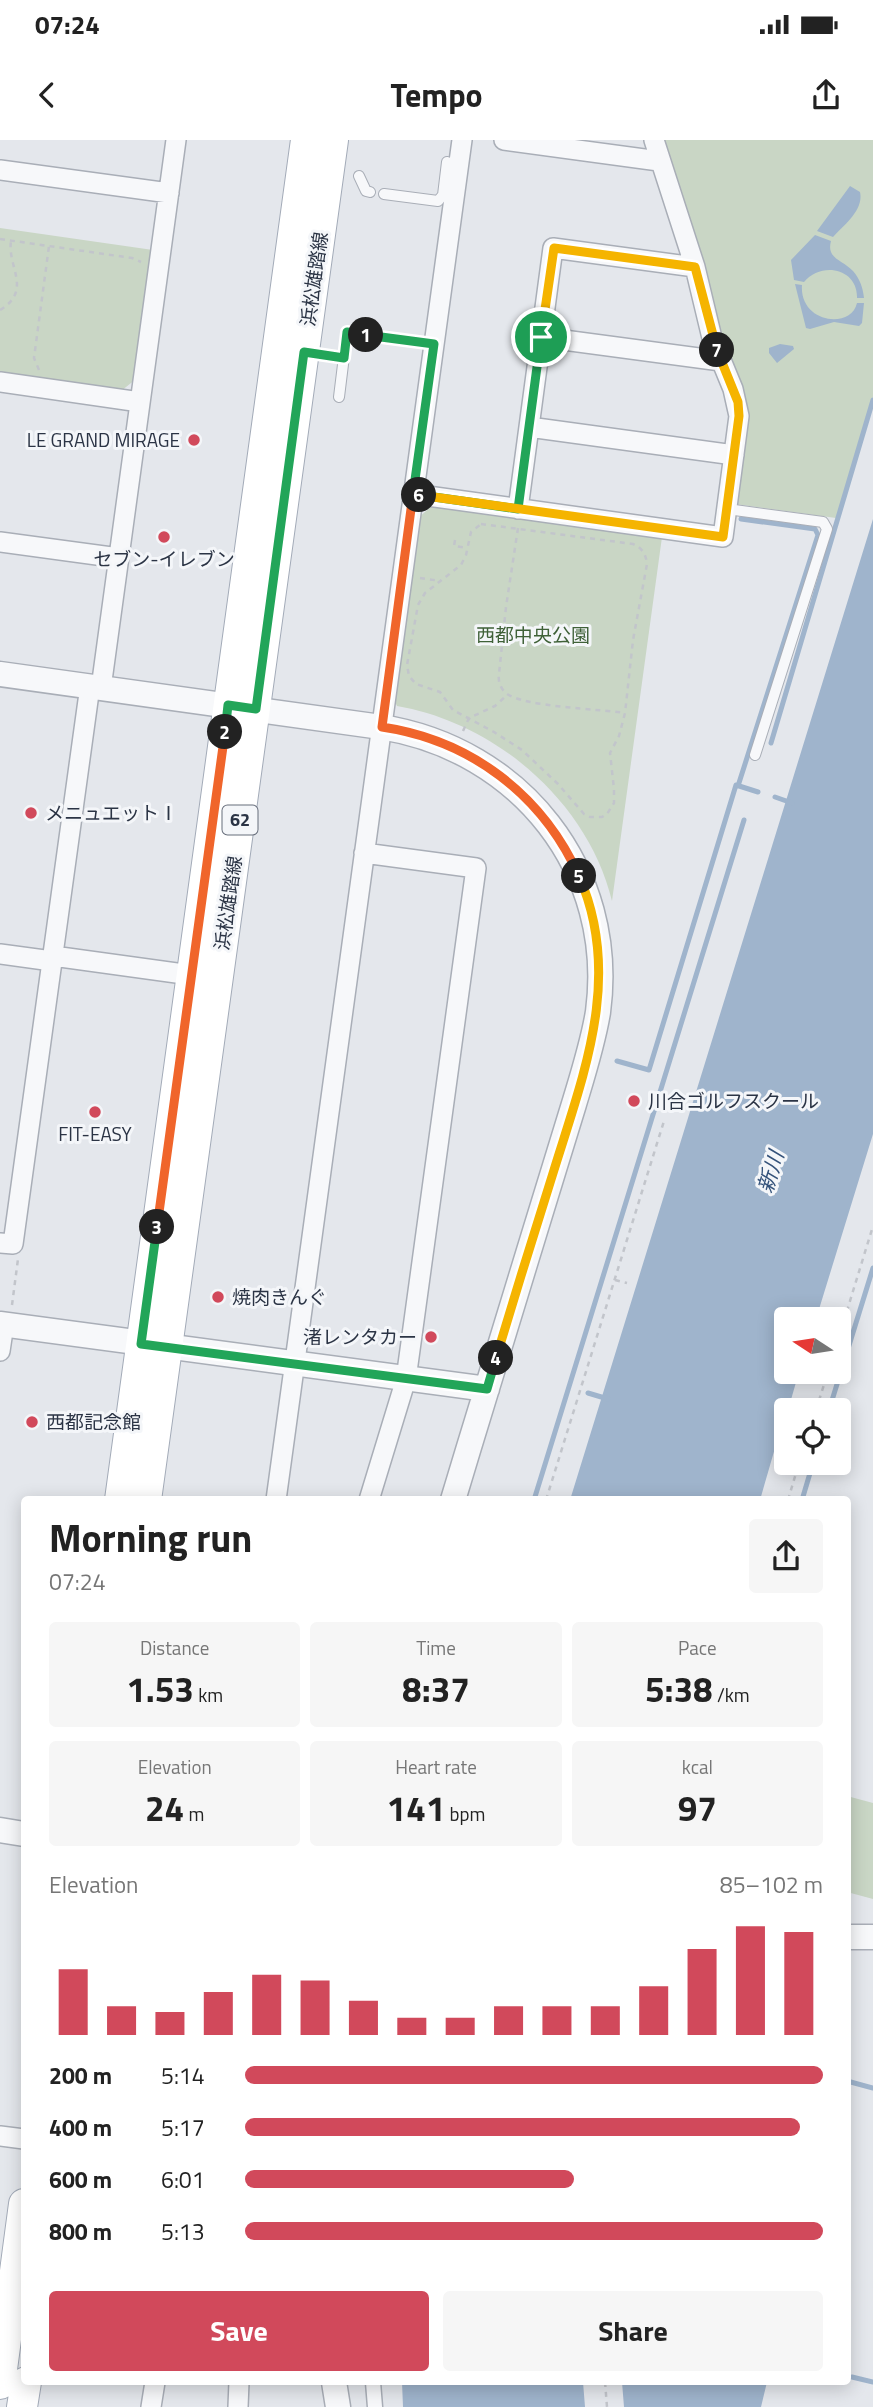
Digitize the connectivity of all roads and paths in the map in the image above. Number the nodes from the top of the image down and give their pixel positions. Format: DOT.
graph roads {
  1 [pos="176,140"];
  2 [pos="306,140"];
  3 [pos="333,140"];
  4 [pos="462,140"];
  5 [pos="509,140"];
  6 [pos="654,140"];
  7 [pos="659,161"];
  8 [pos="447,162"];
  9 [pos="0,170"];
  10 [pos="359,176"];
  11 [pos="370,192"];
  12 [pos="169,193"];
  13 [pos="384,194"];
  14 [pos="0,239"];
  15 [pos="11,241"];
  16 [pos="49,246"];
  17 [pos="695,267"];
  18 [pos="145,269"];
  19 [pos="0,310"];
  20 [pos="541,337"];
  21 [pos="434,344"];
  22 [pos="304,352"];
  23 [pos="344,358"];
  24 [pos="29,359"];
  25 [pos="34,360"];
  26 [pos="721,361"];
  27 [pos="41,372"];
  28 [pos="0,382"];
  29 [pos="339,397"];
  30 [pos="140,402"];
  31 [pos="529,427"];
  32 [pos="734,455"];
  33 [pos="413,494"];
  34 [pos="727,509"];
  35 [pos="518,518"];
  36 [pos="455,540"];
  37 [pos="0,541"];
  38 [pos="467,548"];
  39 [pos="119,558"];
  40 [pos="417,578"];
  41 [pos="441,580"];
  42 [pos="0,674"];
  43 [pos="95,687"];
  44 [pos="507,695"];
  45 [pos="242,707"];
  46 [pos="625,713"];
  47 [pos="469,718"];
  48 [pos="382,727"];
  49 [pos="463,732"];
  50 [pos="755,755"];
  51 [pos="580,810"];
  52 [pos="573,814"];
  53 [pos="364,853"];
  54 [pos="0,954"];
  55 [pos="52,958"];
  56 [pos="191,975"];
  57 [pos="664,1121"];
  58 [pos="873,1226"];
  59 [pos="7,1243"];
  60 [pos="615,1280"];
  61 [pos="626,1283"];
  62 [pos="848,1307"];
  63 [pos="5,1321"];
  64 [pos="154,1346"];
  65 [pos="0,1351"];
  66 [pos="294,1364"];
  67 [pos="406,1378"];
  68 [pos="487,1389"];
  69 [pos="795,1475"];
  70 [pos="121,1496"];
  71 [pos="146,1496"];
  72 [pos="277,1496"];
  73 [pos="370,1496"];
  74 [pos="454,1496"];
  75 [pos="547,1496"];
  76 [pos="789,1496"];
  77 [pos="0,1830"];
  78 [pos="21,1834"];
  79 [pos="851,1937"];
  80 [pos="873,1937"];
  81 [pos="0,2136"];
  82 [pos="21,2139"];
  83 [pos="21,2226"];
  84 [pos="0,2384"];
  85 [pos="26,2385"];
  86 [pos="155,2385"];
  87 [pos="239,2385"];
  88 [pos="334,2385"];
  89 [pos="373,2385"];
  90 [pos="605,2385"];
  91 [pos="22,2407"];
  92 [pos="151,2407"];
  93 [pos="238,2407"];
  94 [pos="338,2407"];
  95 [pos="375,2407"];
  96 [pos="607,2407"];
  1 -- 12 [label="street"];
  2 -- 45 [label="main road, 浜松雄踏線 / 62"];
  3 -- 22 [label="main road, 浜松雄踏線 / 62"];
  4 -- 21 [label="street"];
  5 -- 7 [label="street"];
  6 -- 7 [label="street"];
  7 -- 17 [label="street"];
  8 -- 13 [label="lane"];
  9 -- 12 [label="street"];
  10 -- 11 [label="lane"];
  12 -- 30 [label="street"];
  14 -- 15 [label="path"];
  15 -- 16 [label="path"];
  15 -- 19 [label="path"];
  16 -- 18 [label="path"];
  16 -- 25 [label="path"];
  17 -- 20 [label="street"];
  17 -- 26 [label="street"];
  20 -- 26 [label="street"];
  20 -- 31 [label="street"];
  21 -- 23 [label="lane"];
  21 -- 33 [label="street"];
  22 -- 23 [label="lane"];
  22 -- 45 [label="main road, 浜松雄踏線 / 62"];
  23 -- 29 [label="lane"];
  24 -- 25 [label="path"];
  25 -- 27 [label="path"];
  26 -- 32 [label="street"];
  28 -- 30 [label="street"];
  30 -- 39 [label="street"];
  31 -- 32 [label="street"];
  31 -- 35 [label="street"];
  32 -- 34 [label="street"];
  33 -- 35 [label="street"];
  33 -- 48 [label="street"];
  34 -- 35 [label="street"];
  34 -- 50 [label="lane"];
  35 -- 38 [label="path"];
  35 -- 44 [label="path"];
  35 -- 46 [label="path"];
  36 -- 38 [label="path"];
  37 -- 39 [label="street"];
  38 -- 41 [label="path"];
  39 -- 43 [label="street"];
  40 -- 41 [label="path"];
  41 -- 47 [label="path"];
  42 -- 43 [label="street"];
  43 -- 45 [label="street"];
  43 -- 55 [label="street"];
  44 -- 46 [label="path"];
  44 -- 47 [label="path"];
  45 -- 48 [label="street"];
  45 -- 56 [label="main road, 浜松雄踏線 / 62"];
  45 -- 64 [label="main road, 浜松雄踏線 / 62"];
  46 -- 51 [label="path"];
  47 -- 49 [label="path"];
  47 -- 51 [label="path"];
  48 -- 53 [label="street"];
  48 -- 68 [label="street"];
  51 -- 52 [label="path"];
  53 -- 66 [label="street"];
  53 -- 67 [label="street"];
  54 -- 55 [label="street"];
  55 -- 56 [label="street"];
  55 -- 59 [label="street"];
  56 -- 64 [label="main road, 浜松雄踏線 / 62"];
  57 -- 60 [label="path"];
  58 -- 62 [label="path"];
  59 -- 63 [label="path"];
  60 -- 61 [label="path"];
  60 -- 75 [label="path"];
  63 -- 64 [label="street"];
  63 -- 65 [label="street"];
  64 -- 66 [label="street"];
  64 -- 70 [label="main road, 浜松雄踏線 / 62"];
  64 -- 71 [label="main road, 浜松雄踏線 / 62"];
  66 -- 67 [label="street"];
  66 -- 72 [label="street"];
  67 -- 68 [label="street"];
  67 -- 73 [label="street"];
  68 -- 74 [label="street"];
  69 -- 76 [label="path"];
  77 -- 78 [label="street"];
  79 -- 80 [label="street"];
  81 -- 82 [label="street"];
  83 -- 84 [label="main road"];
  85 -- 91 [label="main road"];
  86 -- 92 [label="street"];
  87 -- 93 [label="street"];
  88 -- 94 [label="street"];
  89 -- 95 [label="street"];
  90 -- 96 [label="path"];
}
